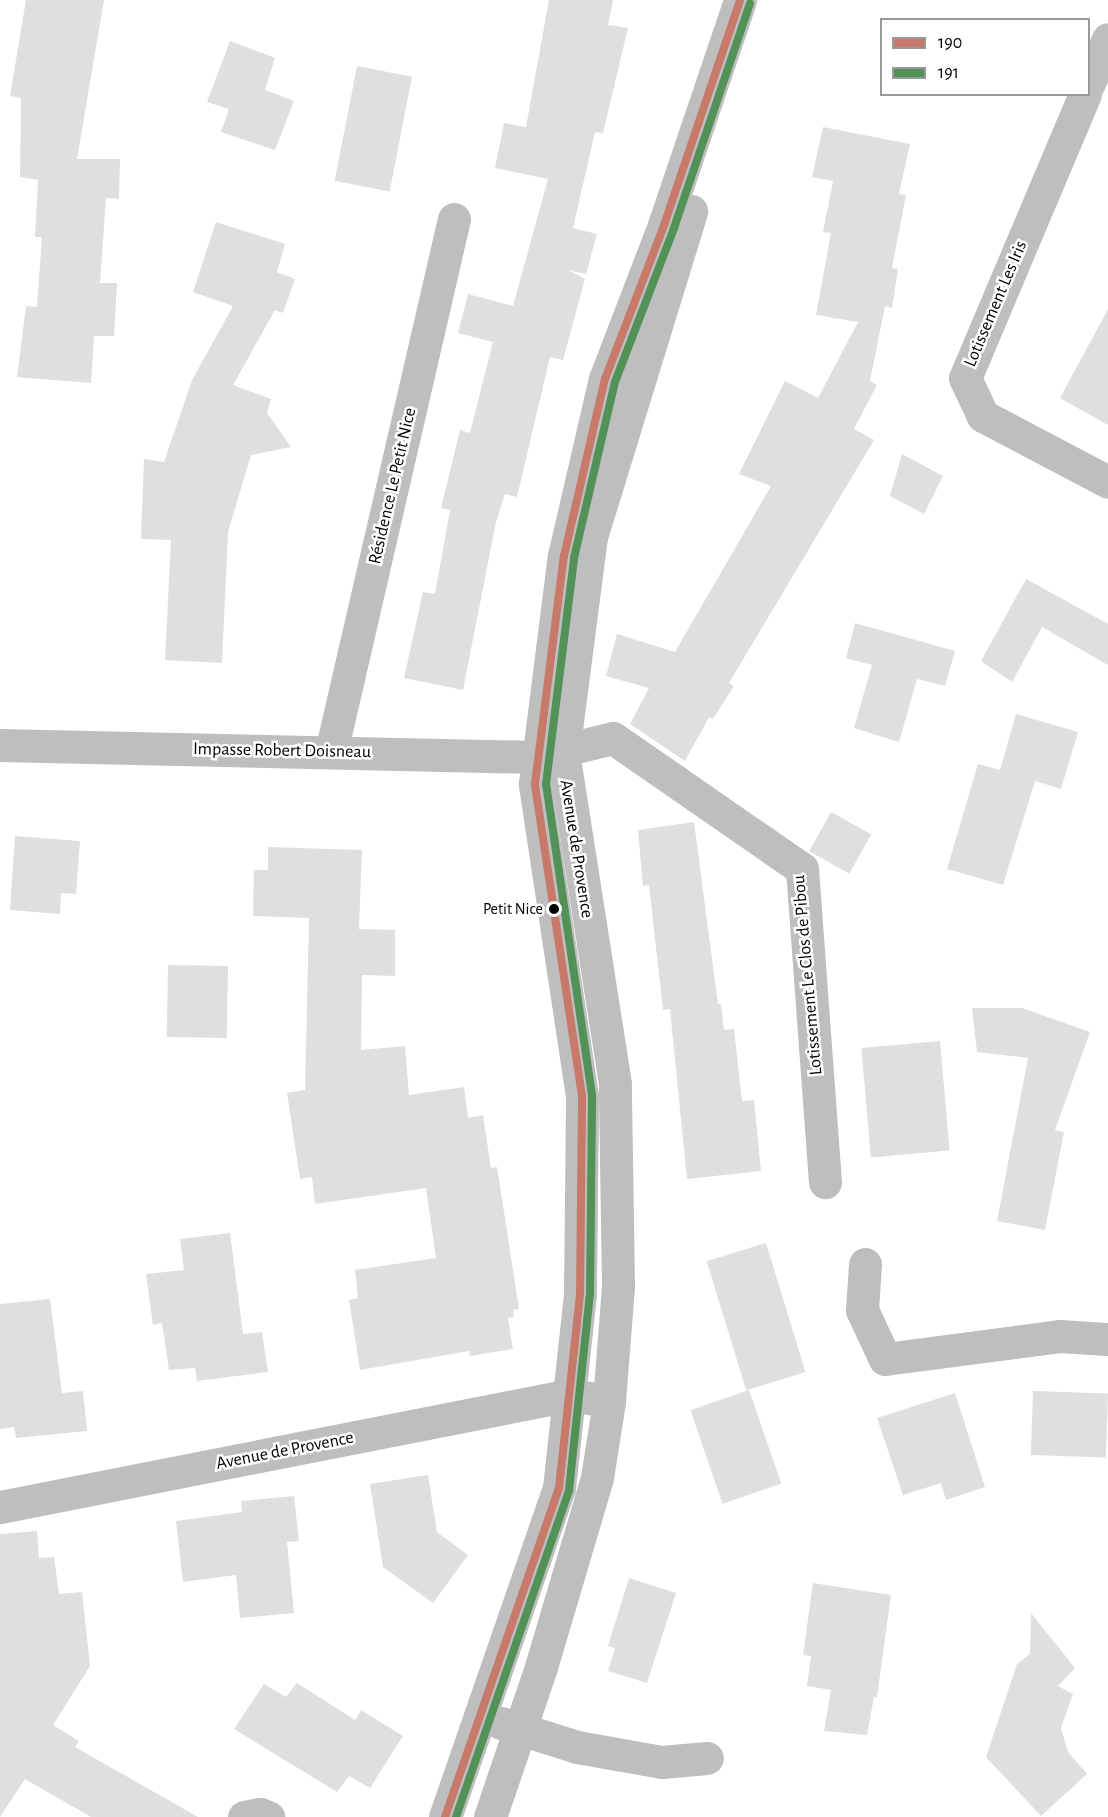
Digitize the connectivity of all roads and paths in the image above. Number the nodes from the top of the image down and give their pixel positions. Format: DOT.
graph roads {
  1 [pos="741,0"];
  2 [pos="764,0"];
  3 [pos="1108,39"];
  4 [pos="1090,83"];
  5 [pos="1083,96"];
  6 [pos="454,219"];
  7 [pos="1108,483"];
  8 [pos="0,745"];
  9 [pos="331,752"];
  10 [pos="549,754"];
  11 [pos="825,1182"];
  12 [pos="865,1264"];
  13 [pos="1108,1339"];
  14 [pos="570,1395"];
  15 [pos="609,1401"];
  16 [pos="0,1507"];
  17 [pos="481,1715"];
  18 [pos="520,1729"];
  19 [pos="707,1758"];
  20 [pos="244,1817"];
  21 [pos="268,1817"];
  22 [pos="445,1817"];
  23 [pos="490,1817"];
  1 -- 10 [label="street, Avenue de Provence"];
  2 -- 10 [label="street, Avenue de Provence"];
  3 -- 4 [label="street"];
  5 -- 7 [label="street, Lotissement Les Iris"];
  6 -- 9 [label="street, Résidence Le Petit Nice"];
  8 -- 9 [label="street, Impasse Robert Doisneau"];
  9 -- 10 [label="street, Impasse Robert Doisneau"];
  10 -- 11 [label="street, Lotissement Le Clos de Pibou"];
  10 -- 14 [label="street, Avenue de Provence"];
  10 -- 15 [label="street, Avenue de Provence"];
  12 -- 13 [label="street"];
  14 -- 15 [label="street, Avenue de Provence"];
  14 -- 16 [label="street, Avenue de Provence"];
  14 -- 17 [label="street, Avenue de Provence"];
  15 -- 18 [label="street, Avenue de Provence"];
  17 -- 18 [label="street"];
  17 -- 22 [label="street, Avenue de Provence"];
  18 -- 19 [label="street"];
  18 -- 23 [label="street, Avenue de Provence"];
  20 -- 21 [label="street"];
}
